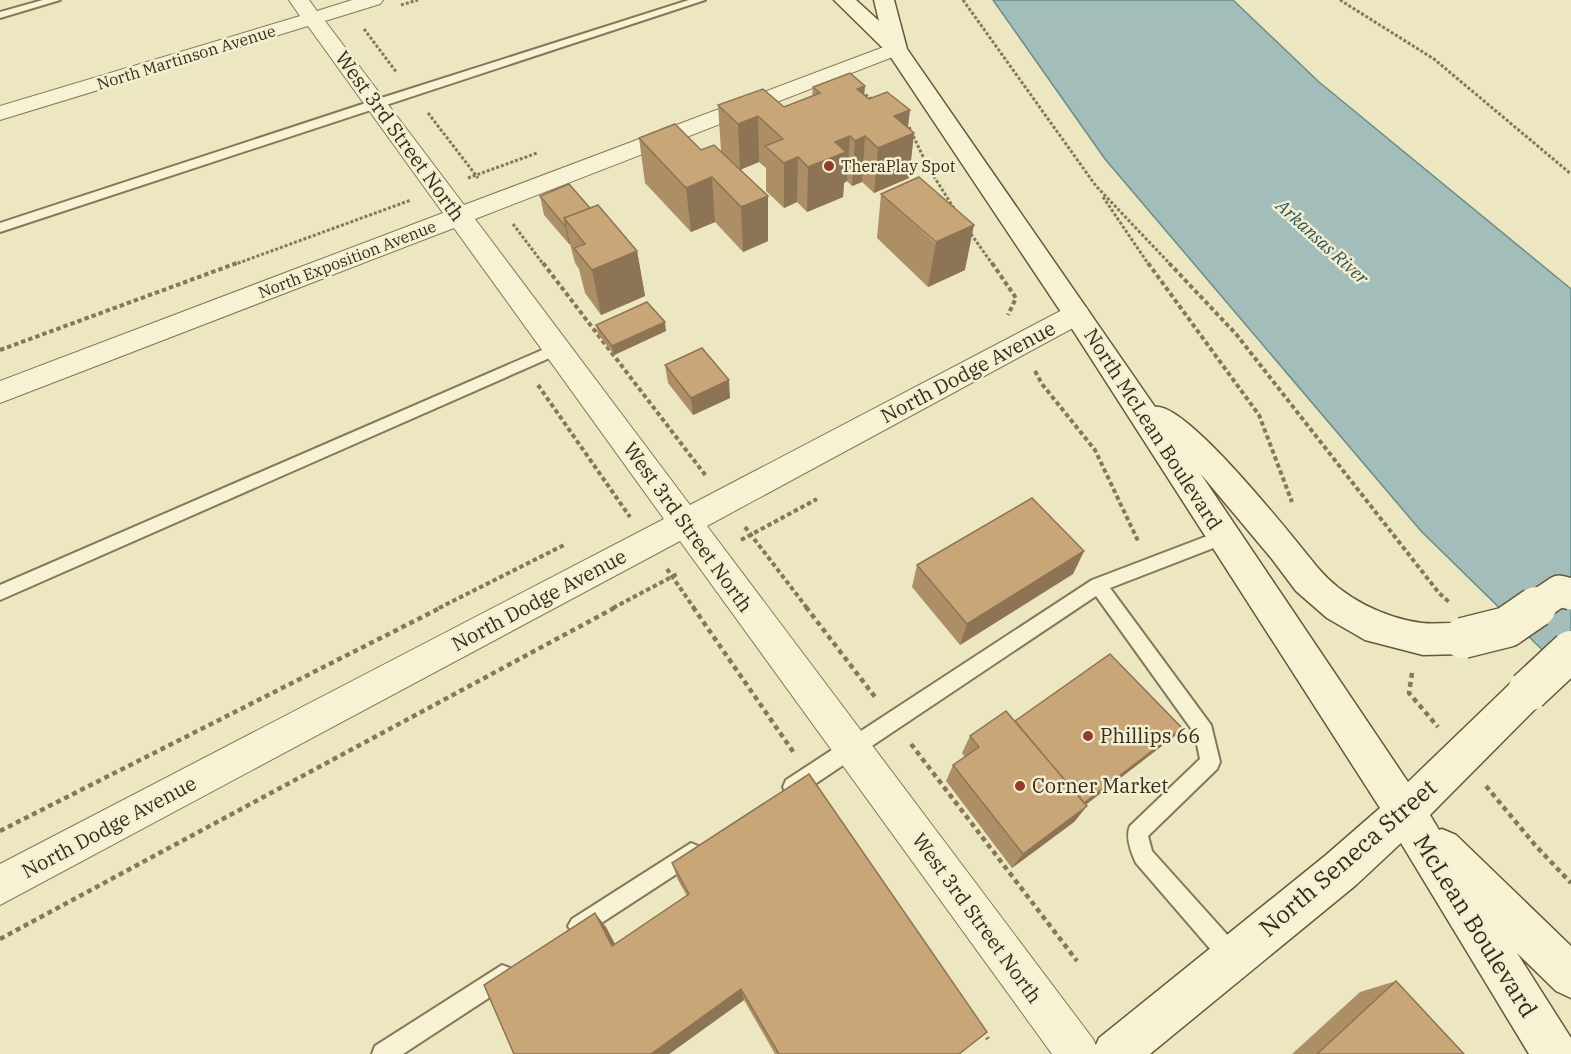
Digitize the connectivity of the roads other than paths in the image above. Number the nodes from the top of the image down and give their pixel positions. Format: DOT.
graph roads {
  1 [pos="55,0"];
  2 [pos="373,0"];
  3 [pos="700,0"];
  4 [pos="844,0"];
  5 [pos="884,0"];
  6 [pos="306,9"];
  7 [pos="0,15"];
  8 [pos="896,49"];
  9 [pos="376,104"];
  10 [pos="0,113"];
  11 [pos="459,216"];
  12 [pos="0,228"];
  13 [pos="1077,314"];
  14 [pos="556,349"];
  15 [pos="0,392"];
  16 [pos="1131,395"];
  17 [pos="686,523"];
  18 [pos="1223,537"];
  19 [pos="1098,585"];
  20 [pos="0,593"];
  21 [pos="1571,594"];
  22 [pos="1571,651"];
  23 [pos="852,748"];
  24 [pos="780,795"];
  25 [pos="1405,812"];
  26 [pos="710,841"];
  27 [pos="0,885"];
  28 [pos="561,938"];
  29 [pos="1232,957"];
  30 [pos="522,963"];
  31 [pos="1571,976"];
  32 [pos="383,1054"];
  33 [pos="1077,1054"];
  34 [pos="1115,1054"];
  35 [pos="1556,1054"];
  1 -- 7 [label="lane"];
  2 -- 6 [label="street, North Martinson Avenue"];
  3 -- 9 [label="lane"];
  4 -- 8 [label="main road, North McLean Boulevard"];
  5 -- 8 [label="main road, North McLean Boulevard"];
  6 -- 9 [label="street, West 3rd Street North"];
  6 -- 10 [label="street, North Martinson Avenue"];
  8 -- 11 [label="street, North Exposition Avenue"];
  8 -- 13 [label="main road, North McLean Boulevard"];
  9 -- 11 [label="street, West 3rd Street North"];
  9 -- 12 [label="lane"];
  11 -- 14 [label="street, West 3rd Street North"];
  11 -- 15 [label="street, North Exposition Avenue"];
  13 -- 16 [label="main road, North McLean Boulevard"];
  13 -- 17 [label="street, North Dodge Avenue"];
  14 -- 17 [label="street, West 3rd Street North"];
  14 -- 20 [label="lane"];
  16 -- 18 [label="main road, North McLean Boulevard"];
  16 -- 21 [label="main road, bridge"];
  17 -- 23 [label="street, West 3rd Street North"];
  17 -- 27 [label="street, North Dodge Avenue"];
  18 -- 19 [label="lane"];
  18 -- 25 [label="main road, North McLean Boulevard"];
  19 -- 23 [label="lane"];
  19 -- 29 [label="lane"];
  22 -- 25 [label="main road, North Seneca Street, bridge"];
  23 -- 24 [label="lane"];
  23 -- 33 [label="street, West 3rd Street North"];
  25 -- 29 [label="main road, North Seneca Street"];
  25 -- 31 [label="main road, McLean Boulevard"];
  25 -- 35 [label="main road, McLean Boulevard"];
  26 -- 28 [label="lane"];
  29 -- 34 [label="main road, North Seneca Street"];
  30 -- 32 [label="lane"];
}
